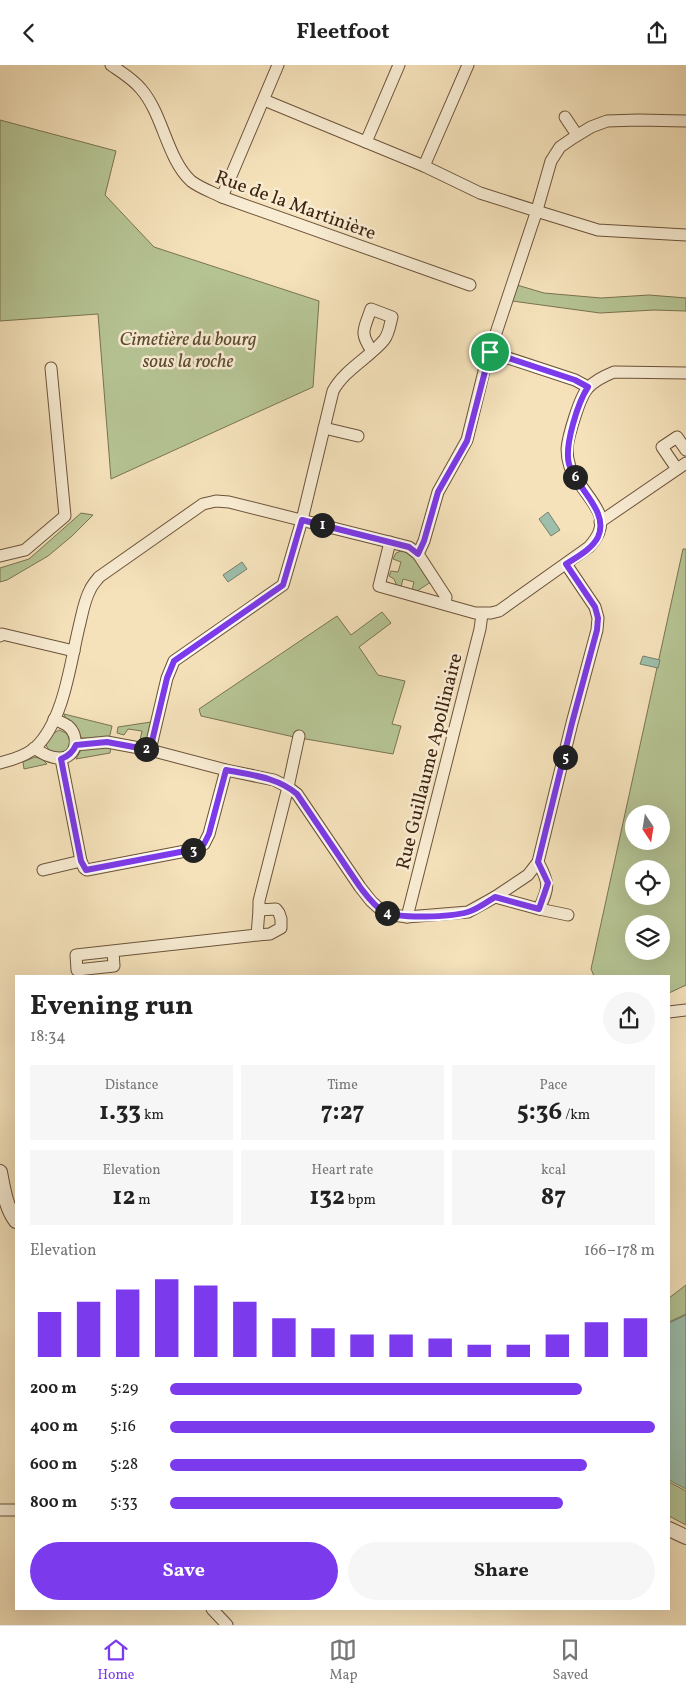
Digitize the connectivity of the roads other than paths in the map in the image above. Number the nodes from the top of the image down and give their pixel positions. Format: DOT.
graph roads {
  1 [pos="111,65"];
  2 [pos="278,65"];
  3 [pos="400,65"];
  4 [pos="468,65"];
  5 [pos="264,100"];
  6 [pos="565,117"];
  7 [pos="686,121"];
  8 [pos="577,135"];
  9 [pos="366,141"];
  10 [pos="424,166"];
  11 [pos="222,197"];
  12 [pos="537,210"];
  13 [pos="686,235"];
  14 [pos="470,285"];
  15 [pos="372,351"];
  16 [pos="490,352"];
  17 [pos="51,368"];
  18 [pos="686,373"];
  19 [pos="588,387"];
  20 [pos="324,428"];
  21 [pos="358,436"];
  22 [pos="686,449"];
  23 [pos="681,466"];
  24 [pos="302,520"];
  25 [pos="600,522"];
  26 [pos="390,542"];
  27 [pos="418,554"];
  28 [pos="0,555"];
  29 [pos="566,564"];
  30 [pos="445,603"];
  31 [pos="482,614"];
  32 [pos="0,636"];
  33 [pos="74,651"];
  34 [pos="54,719"];
  35 [pos="299,736"];
  36 [pos="76,745"];
  37 [pos="34,748"];
  38 [pos="150,750"];
  39 [pos="61,759"];
  40 [pos="0,763"];
  41 [pos="226,770"];
  42 [pos="288,787"];
  43 [pos="81,861"];
  44 [pos="538,862"];
  45 [pos="43,870"];
  46 [pos="495,897"];
  47 [pos="539,909"];
  48 [pos="259,910"];
  49 [pos="568,915"];
  50 [pos="406,917"];
  51 [pos="257,935"];
  52 [pos="113,951"];
  53 [pos="686,1010"];
  54 [pos="670,1012"];
  55 [pos="0,1172"];
  56 [pos="15,1220"];
  57 [pos="15,1509"];
  58 [pos="0,1511"];
  59 [pos="670,1529"];
  60 [pos="686,1537"];
  61 [pos="213,1610"];
  62 [pos="227,1625"];
  1 -- 11 [label="street, Rue de la Martinière"];
  2 -- 5 [label="street"];
  3 -- 9 [label="street"];
  4 -- 10 [label="street"];
  5 -- 9 [label="street"];
  5 -- 11 [label="street"];
  6 -- 8 [label="street"];
  7 -- 8 [label="street"];
  8 -- 12 [label="street"];
  9 -- 10 [label="street"];
  10 -- 12 [label="street"];
  11 -- 14 [label="street, Rue de la Martinière"];
  12 -- 13 [label="street"];
  12 -- 16 [label="street"];
  15 -- 20 [label="street"];
  16 -- 19 [label="street"];
  16 -- 27 [label="street"];
  17 -- 28 [label="street"];
  18 -- 19 [label="street"];
  19 -- 25 [label="street"];
  20 -- 21 [label="street"];
  20 -- 24 [label="street"];
  22 -- 23 [label="street"];
  23 -- 25 [label="street"];
  24 -- 26 [label="street"];
  24 -- 33 [label="street"];
  24 -- 38 [label="street"];
  25 -- 29 [label="street"];
  26 -- 27 [label="street"];
  26 -- 30 [label="street"];
  27 -- 30 [label="street"];
  29 -- 31 [label="street"];
  29 -- 44 [label="street"];
  30 -- 31 [label="street"];
  31 -- 50 [label="street, Rue Guillaume Apollinaire"];
  32 -- 33 [label="street"];
  33 -- 34 [label="street"];
  34 -- 36 [label="street"];
  34 -- 37 [label="street"];
  35 -- 42 [label="street"];
  36 -- 38 [label="street"];
  36 -- 39 [label="street"];
  37 -- 39 [label="street"];
  37 -- 40 [label="street"];
  38 -- 41 [label="street"];
  39 -- 43 [label="street"];
  41 -- 42 [label="street"];
  41 -- 43 [label="street"];
  42 -- 48 [label="street"];
  42 -- 50 [label="street"];
  43 -- 45 [label="street"];
  44 -- 46 [label="street"];
  44 -- 47 [label="street"];
  46 -- 47 [label="street"];
  46 -- 50 [label="street"];
  47 -- 49 [label="street"];
  48 -- 51 [label="street"];
  48 -- 51 [label="street"];
  51 -- 52 [label="street"];
  53 -- 54 [label="street"];
  55 -- 56 [label="street"];
  57 -- 58 [label="street"];
  59 -- 60 [label="street"];
  61 -- 62 [label="street"];
}
